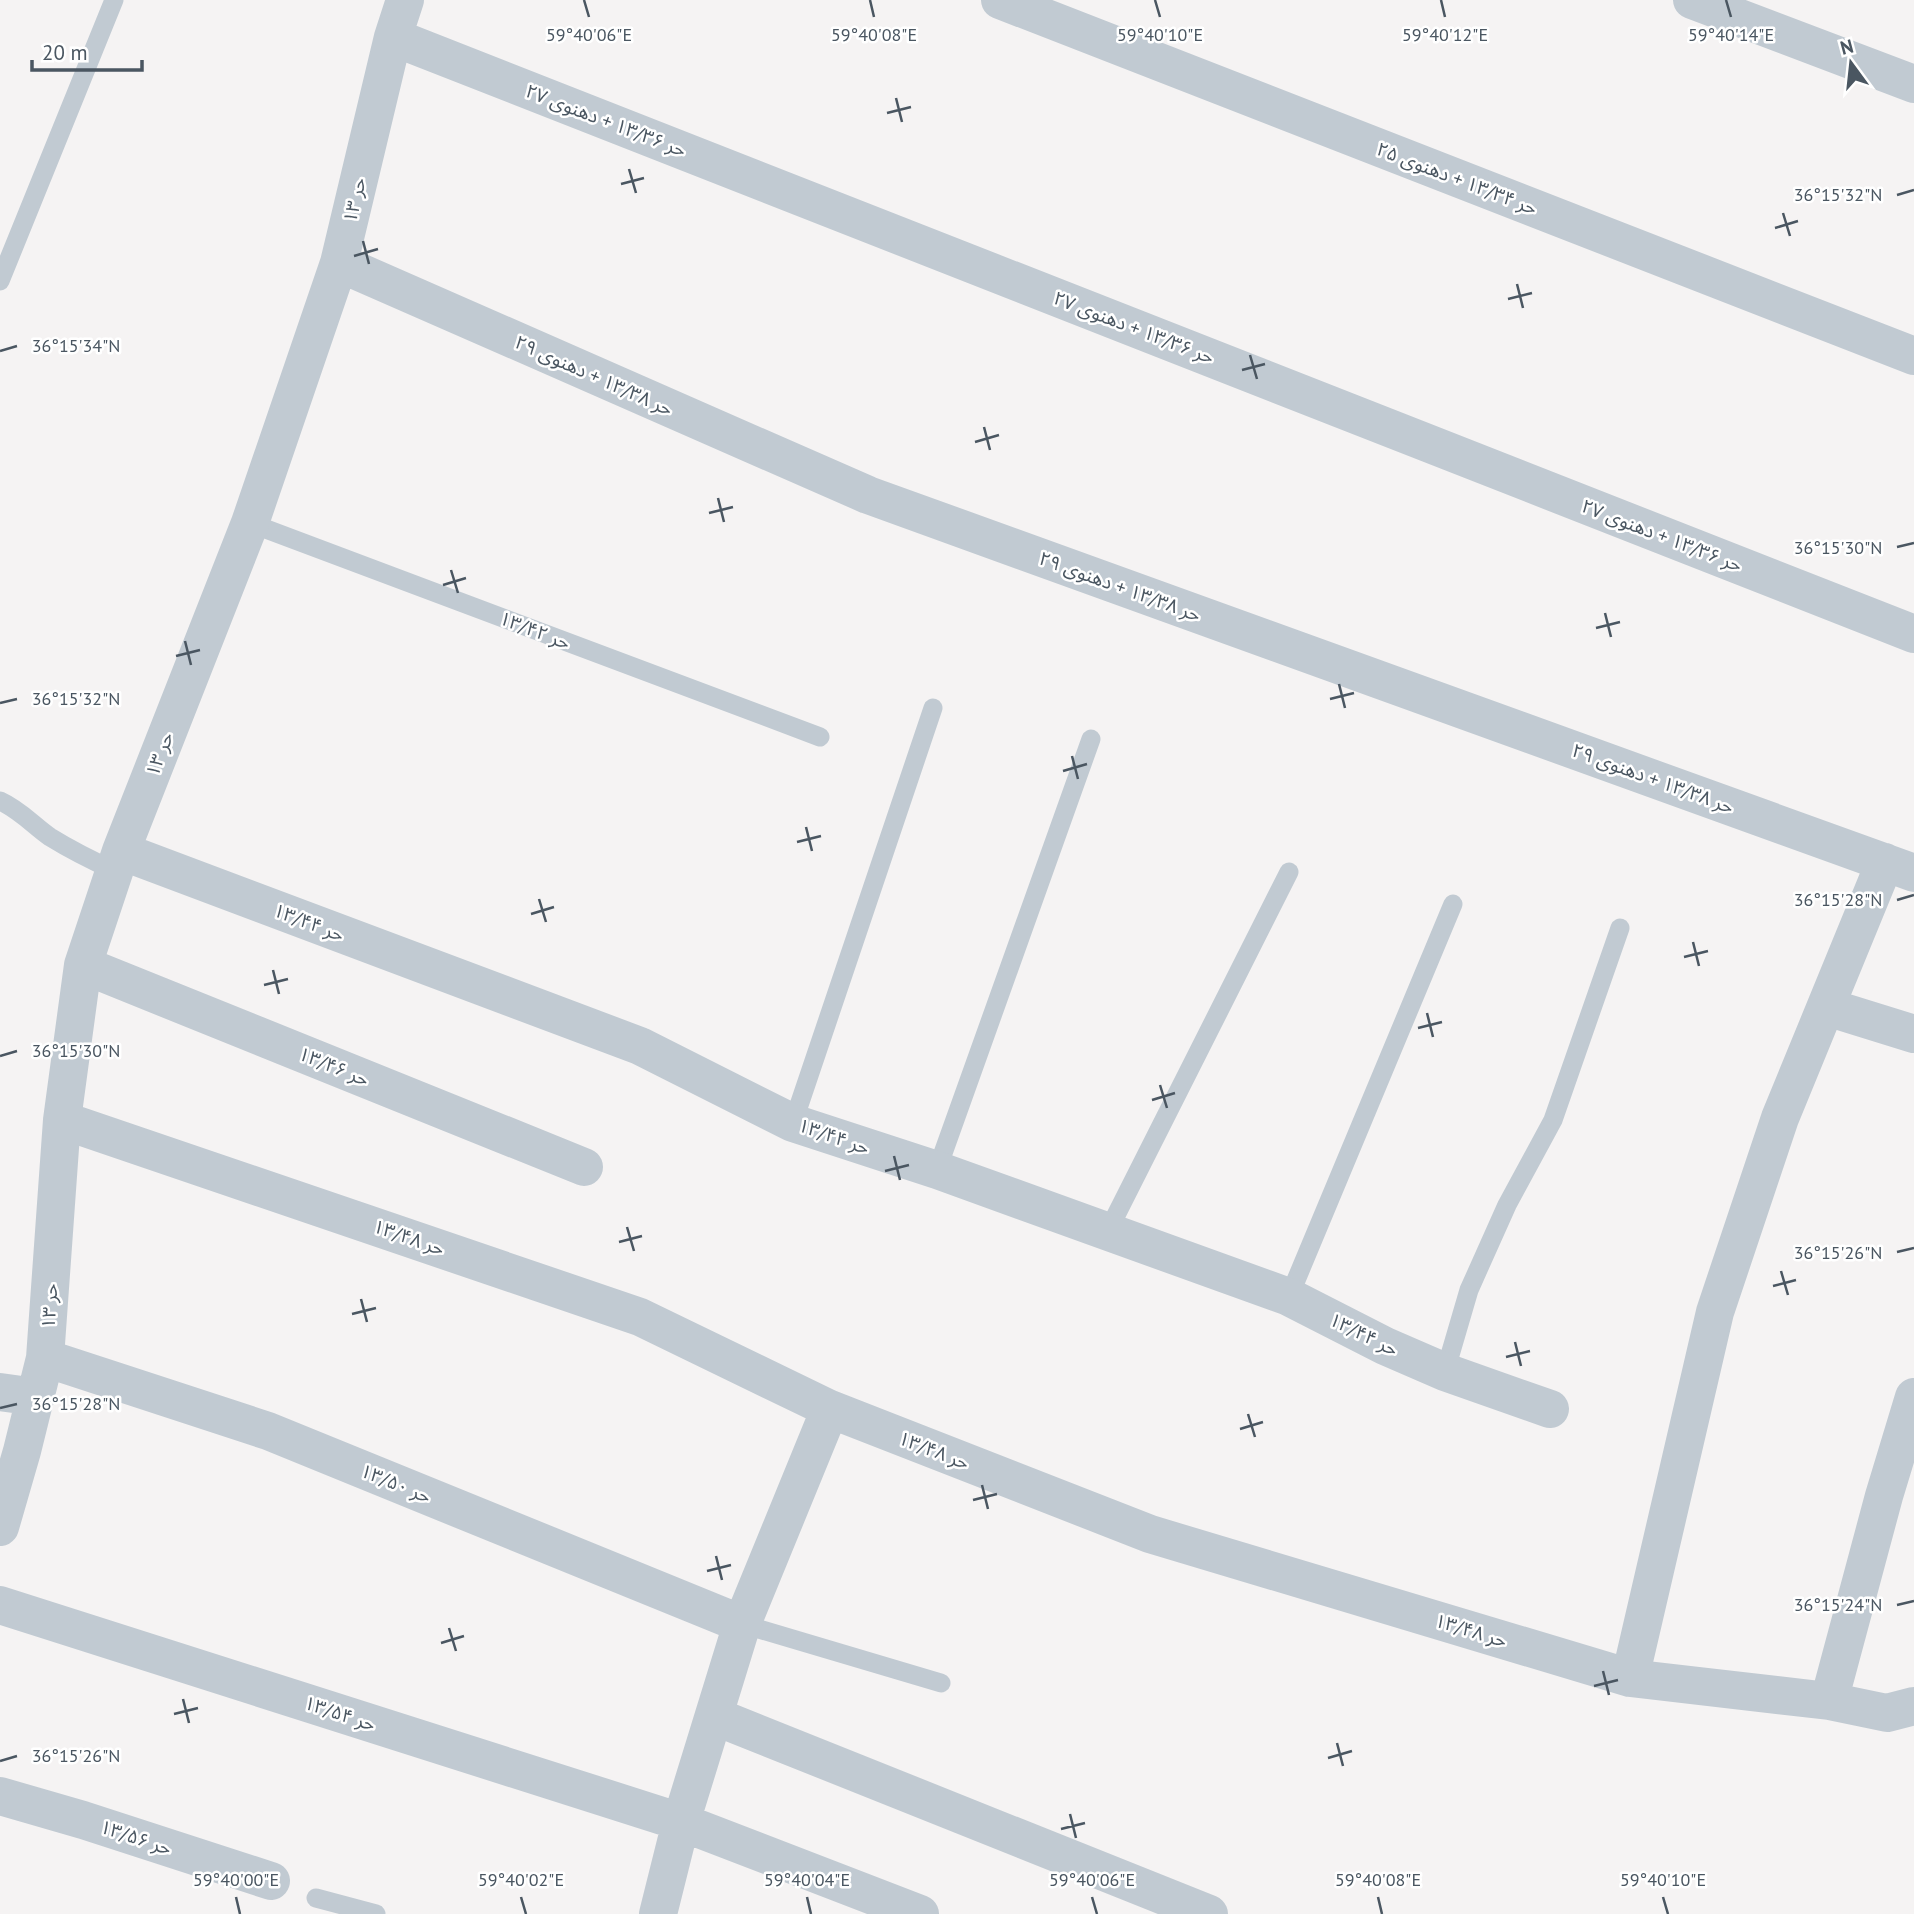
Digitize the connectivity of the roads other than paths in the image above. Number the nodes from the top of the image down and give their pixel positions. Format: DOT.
graph roads {
  1 [pos="114,0"];
  2 [pos="405,0"];
  3 [pos="1000,0"];
  4 [pos="1692,0"];
  5 [pos="393,37"];
  6 [pos="1914,84"];
  7 [pos="339,263"];
  8 [pos="0,281"];
  9 [pos="1914,356"];
  10 [pos="250,523"];
  11 [pos="1914,634"];
  12 [pos="933,708"];
  13 [pos="821,737"];
  14 [pos="1091,739"];
  15 [pos="0,801"];
  16 [pos="118,861"];
  17 [pos="1900,867"];
  18 [pos="1289,872"];
  19 [pos="1453,904"];
  20 [pos="1620,928"];
  21 [pos="83,965"];
  22 [pos="1827,1007"];
  23 [pos="1914,1034"];
  24 [pos="62,1120"];
  25 [pos="793,1123"];
  26 [pos="584,1167"];
  27 [pos="937,1170"];
  28 [pos="1107,1233"];
  29 [pos="1289,1297"];
  30 [pos="45,1358"];
  31 [pos="1445,1372"];
  32 [pos="18,1394"];
  33 [pos="1914,1397"];
  34 [pos="830,1409"];
  35 [pos="1550,1409"];
  36 [pos="0,1527"];
  37 [pos="0,1605"];
  38 [pos="742,1624"];
  39 [pos="1630,1678"];
  40 [pos="941,1683"];
  41 [pos="1829,1701"];
  42 [pos="1914,1706"];
  43 [pos="714,1716"];
  44 [pos="0,1797"];
  45 [pos="681,1822"];
  46 [pos="271,1881"];
  47 [pos="316,1898"];
  48 [pos="376,1914"];
  49 [pos="658,1914"];
  50 [pos="920,1914"];
  51 [pos="1209,1914"];
  1 -- 8 [label="lane"];
  2 -- 5 [label="street, حر ۱۳"];
  3 -- 9 [label="street, حر ۱۳/۳۴ + دهنوی ۲۵"];
  4 -- 6 [label="street"];
  5 -- 7 [label="street, حر ۱۳"];
  5 -- 11 [label="street, حر ۱۳/۳۶ + دهنوی ۲۷"];
  7 -- 10 [label="street, حر ۱۳"];
  7 -- 17 [label="street, حر ۱۳/۳۸ + دهنوی ۲۹"];
  10 -- 13 [label="lane, حر ۱۳/۴۲"];
  10 -- 16 [label="street, حر ۱۳"];
  12 -- 25 [label="lane"];
  14 -- 27 [label="lane"];
  15 -- 16 [label="lane"];
  16 -- 21 [label="street, حر ۱۳"];
  16 -- 25 [label="street, حر ۱۳/۴۴"];
  17 -- 22 [label="street"];
  18 -- 28 [label="lane"];
  19 -- 29 [label="lane"];
  20 -- 31 [label="lane"];
  21 -- 24 [label="street, حر ۱۳"];
  21 -- 26 [label="street, حر ۱۳/۴۶"];
  22 -- 23 [label="street"];
  22 -- 39 [label="street"];
  24 -- 30 [label="street, حر ۱۳"];
  24 -- 34 [label="street, حر ۱۳/۴۸"];
  25 -- 27 [label="street, حر ۱۳/۴۴"];
  27 -- 28 [label="street, حر ۱۳/۴۴"];
  28 -- 29 [label="street, حر ۱۳/۴۴"];
  29 -- 31 [label="street, حر ۱۳/۴۴"];
  30 -- 32 [label="street, حر ۱۳"];
  30 -- 38 [label="street, حر ۱۳/۵۰"];
  31 -- 35 [label="street, حر ۱۳/۴۴"];
  32 -- 36 [label="street, حر ۱۳"];
  33 -- 41 [label="street"];
  34 -- 38 [label="street"];
  34 -- 39 [label="street, حر ۱۳/۴۸"];
  37 -- 45 [label="street, حر ۱۳/۵۴"];
  38 -- 40 [label="lane"];
  38 -- 43 [label="street"];
  39 -- 41 [label="street, حر ۱۳/۴۸"];
  41 -- 42 [label="street, حر ۱۳/۴۸"];
  43 -- 45 [label="street"];
  43 -- 51 [label="street"];
  44 -- 46 [label="street, حر ۱۳/۵۶"];
  45 -- 49 [label="street"];
  45 -- 50 [label="street, حر ۱۳/۵۴"];
  47 -- 48 [label="lane"];
}
